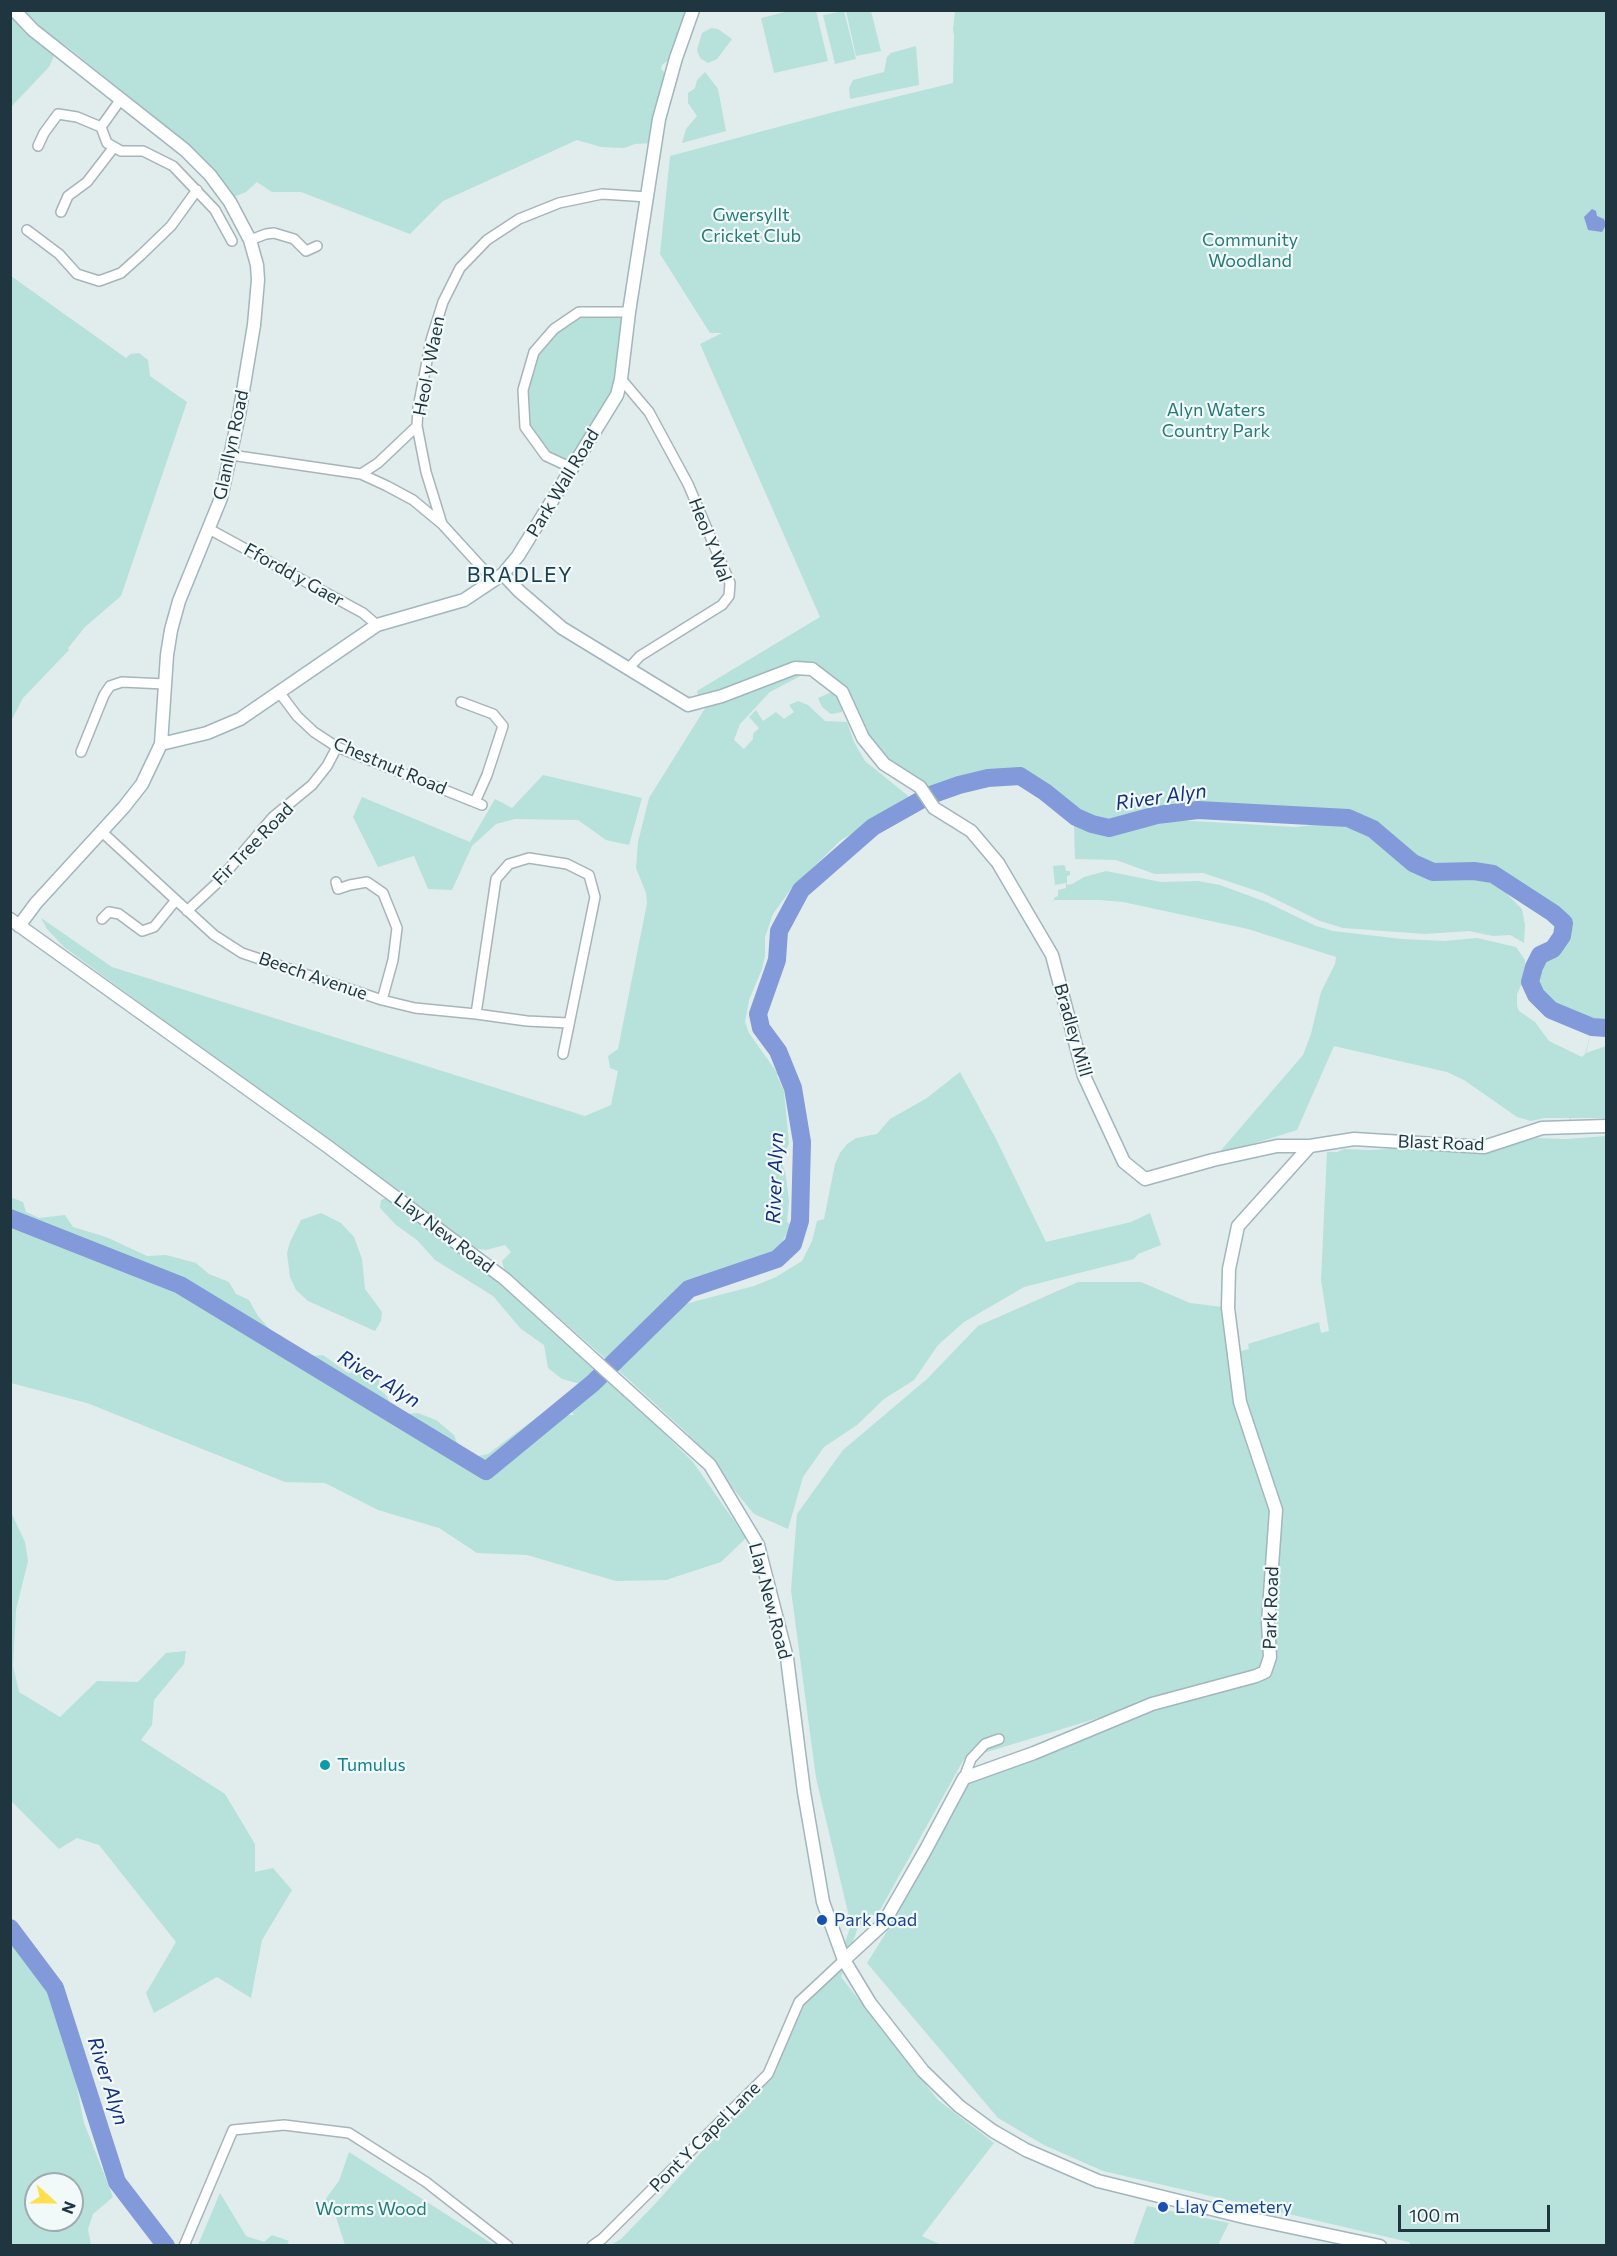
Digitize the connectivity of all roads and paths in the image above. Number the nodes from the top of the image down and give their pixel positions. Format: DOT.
graph roads {
  1 [pos="14,10"];
  2 [pos="693,10"];
  3 [pos="120,99"];
  4 [pos="101,126"];
  5 [pos="38,146"];
  6 [pos="114,147"];
  7 [pos="197,190"];
  8 [pos="648,197"];
  9 [pos="61,212"];
  10 [pos="27,230"];
  11 [pos="250,240"];
  12 [pos="232,241"];
  13 [pos="317,246"];
  14 [pos="629,312"];
  15 [pos="621,379"];
  16 [pos="417,426"];
  17 [pos="231,454"];
  18 [pos="572,468"];
  19 [pos="361,474"];
  20 [pos="442,524"];
  21 [pos="209,529"];
  22 [pos="498,577"];
  23 [pos="377,626"];
  24 [pos="628,669"];
  25 [pos="165,684"];
  26 [pos="279,692"];
  27 [pos="463,705"];
  28 [pos="160,744"];
  29 [pos="337,747"];
  30 [pos="81,753"];
  31 [pos="102,831"];
  32 [pos="338,890"];
  33 [pos="176,900"];
  34 [pos="187,911"];
  35 [pos="102,919"];
  36 [pos="15,923"];
  37 [pos="382,1000"];
  38 [pos="476,1014"];
  39 [pos="568,1023"];
  40 [pos="563,1054"];
  41 [pos="1606,1126"];
  42 [pos="1310,1146"];
  43 [pos="999,1739"];
  44 [pos="964,1778"];
  45 [pos="844,1960"];
  46 [pos="185,2244"];
  47 [pos="508,2246"];
  48 [pos="592,2246"];
  49 [pos="1380,2246"];
  1 -- 3 [label="street, Glanllyn Road"];
  2 -- 8 [label="street, Park Wall Road"];
  3 -- 4 [label="street"];
  3 -- 11 [label="street, Glanllyn Road"];
  4 -- 5 [label="street"];
  4 -- 6 [label="street"];
  6 -- 7 [label="street"];
  6 -- 9 [label="street"];
  7 -- 10 [label="street"];
  7 -- 12 [label="street"];
  8 -- 14 [label="street, Park Wall Road"];
  8 -- 16 [label="street, Heol y Waen"];
  11 -- 13 [label="street"];
  11 -- 17 [label="street, Glanllyn Road"];
  14 -- 15 [label="street, Park Wall Road"];
  14 -- 18 [label="street"];
  15 -- 18 [label="street, Park Wall Road"];
  15 -- 24 [label="street, Heol Y Wal"];
  16 -- 19 [label="street, Heol y Waen"];
  16 -- 20 [label="street, Heol y Waen"];
  17 -- 19 [label="street"];
  17 -- 21 [label="street, Glanllyn Road"];
  18 -- 22 [label="street, Park Wall Road"];
  19 -- 20 [label="street"];
  20 -- 22 [label="street"];
  21 -- 23 [label="street, Ffordd y Gaer"];
  21 -- 25 [label="street, Glanllyn Road"];
  22 -- 23 [label="street, Park Wall Road"];
  22 -- 24 [label="street"];
  23 -- 26 [label="street, Park Wall Road"];
  24 -- 42 [label="street, Bradley Mill"];
  25 -- 28 [label="street, Glanllyn Road"];
  25 -- 30 [label="street"];
  26 -- 28 [label="street, Park Wall Road"];
  26 -- 29 [label="street, Chestnut Road"];
  27 -- 29 [label="street, Chestnut Road"];
  28 -- 31 [label="street, Glanllyn Road"];
  29 -- 34 [label="street, Fir Tree Road"];
  31 -- 33 [label="street, Beech Avenue"];
  31 -- 36 [label="street, Glanllyn Road"];
  32 -- 37 [label="street"];
  33 -- 34 [label="street, Beech Avenue"];
  33 -- 35 [label="street"];
  34 -- 37 [label="street, Beech Avenue"];
  36 -- 45 [label="street, Llay New Road"];
  37 -- 38 [label="street, Beech Avenue"];
  38 -- 39 [label="street, Beech Avenue"];
  38 -- 39 [label="street"];
  39 -- 40 [label="street"];
  41 -- 42 [label="street, Blast Road"];
  42 -- 44 [label="street, Park Road"];
  43 -- 44 [label="street"];
  44 -- 45 [label="street"];
  45 -- 48 [label="street, Pont Y Capel Lane"];
  45 -- 49 [label="street, Llay New Road"];
  46 -- 47 [label="street"];
}
